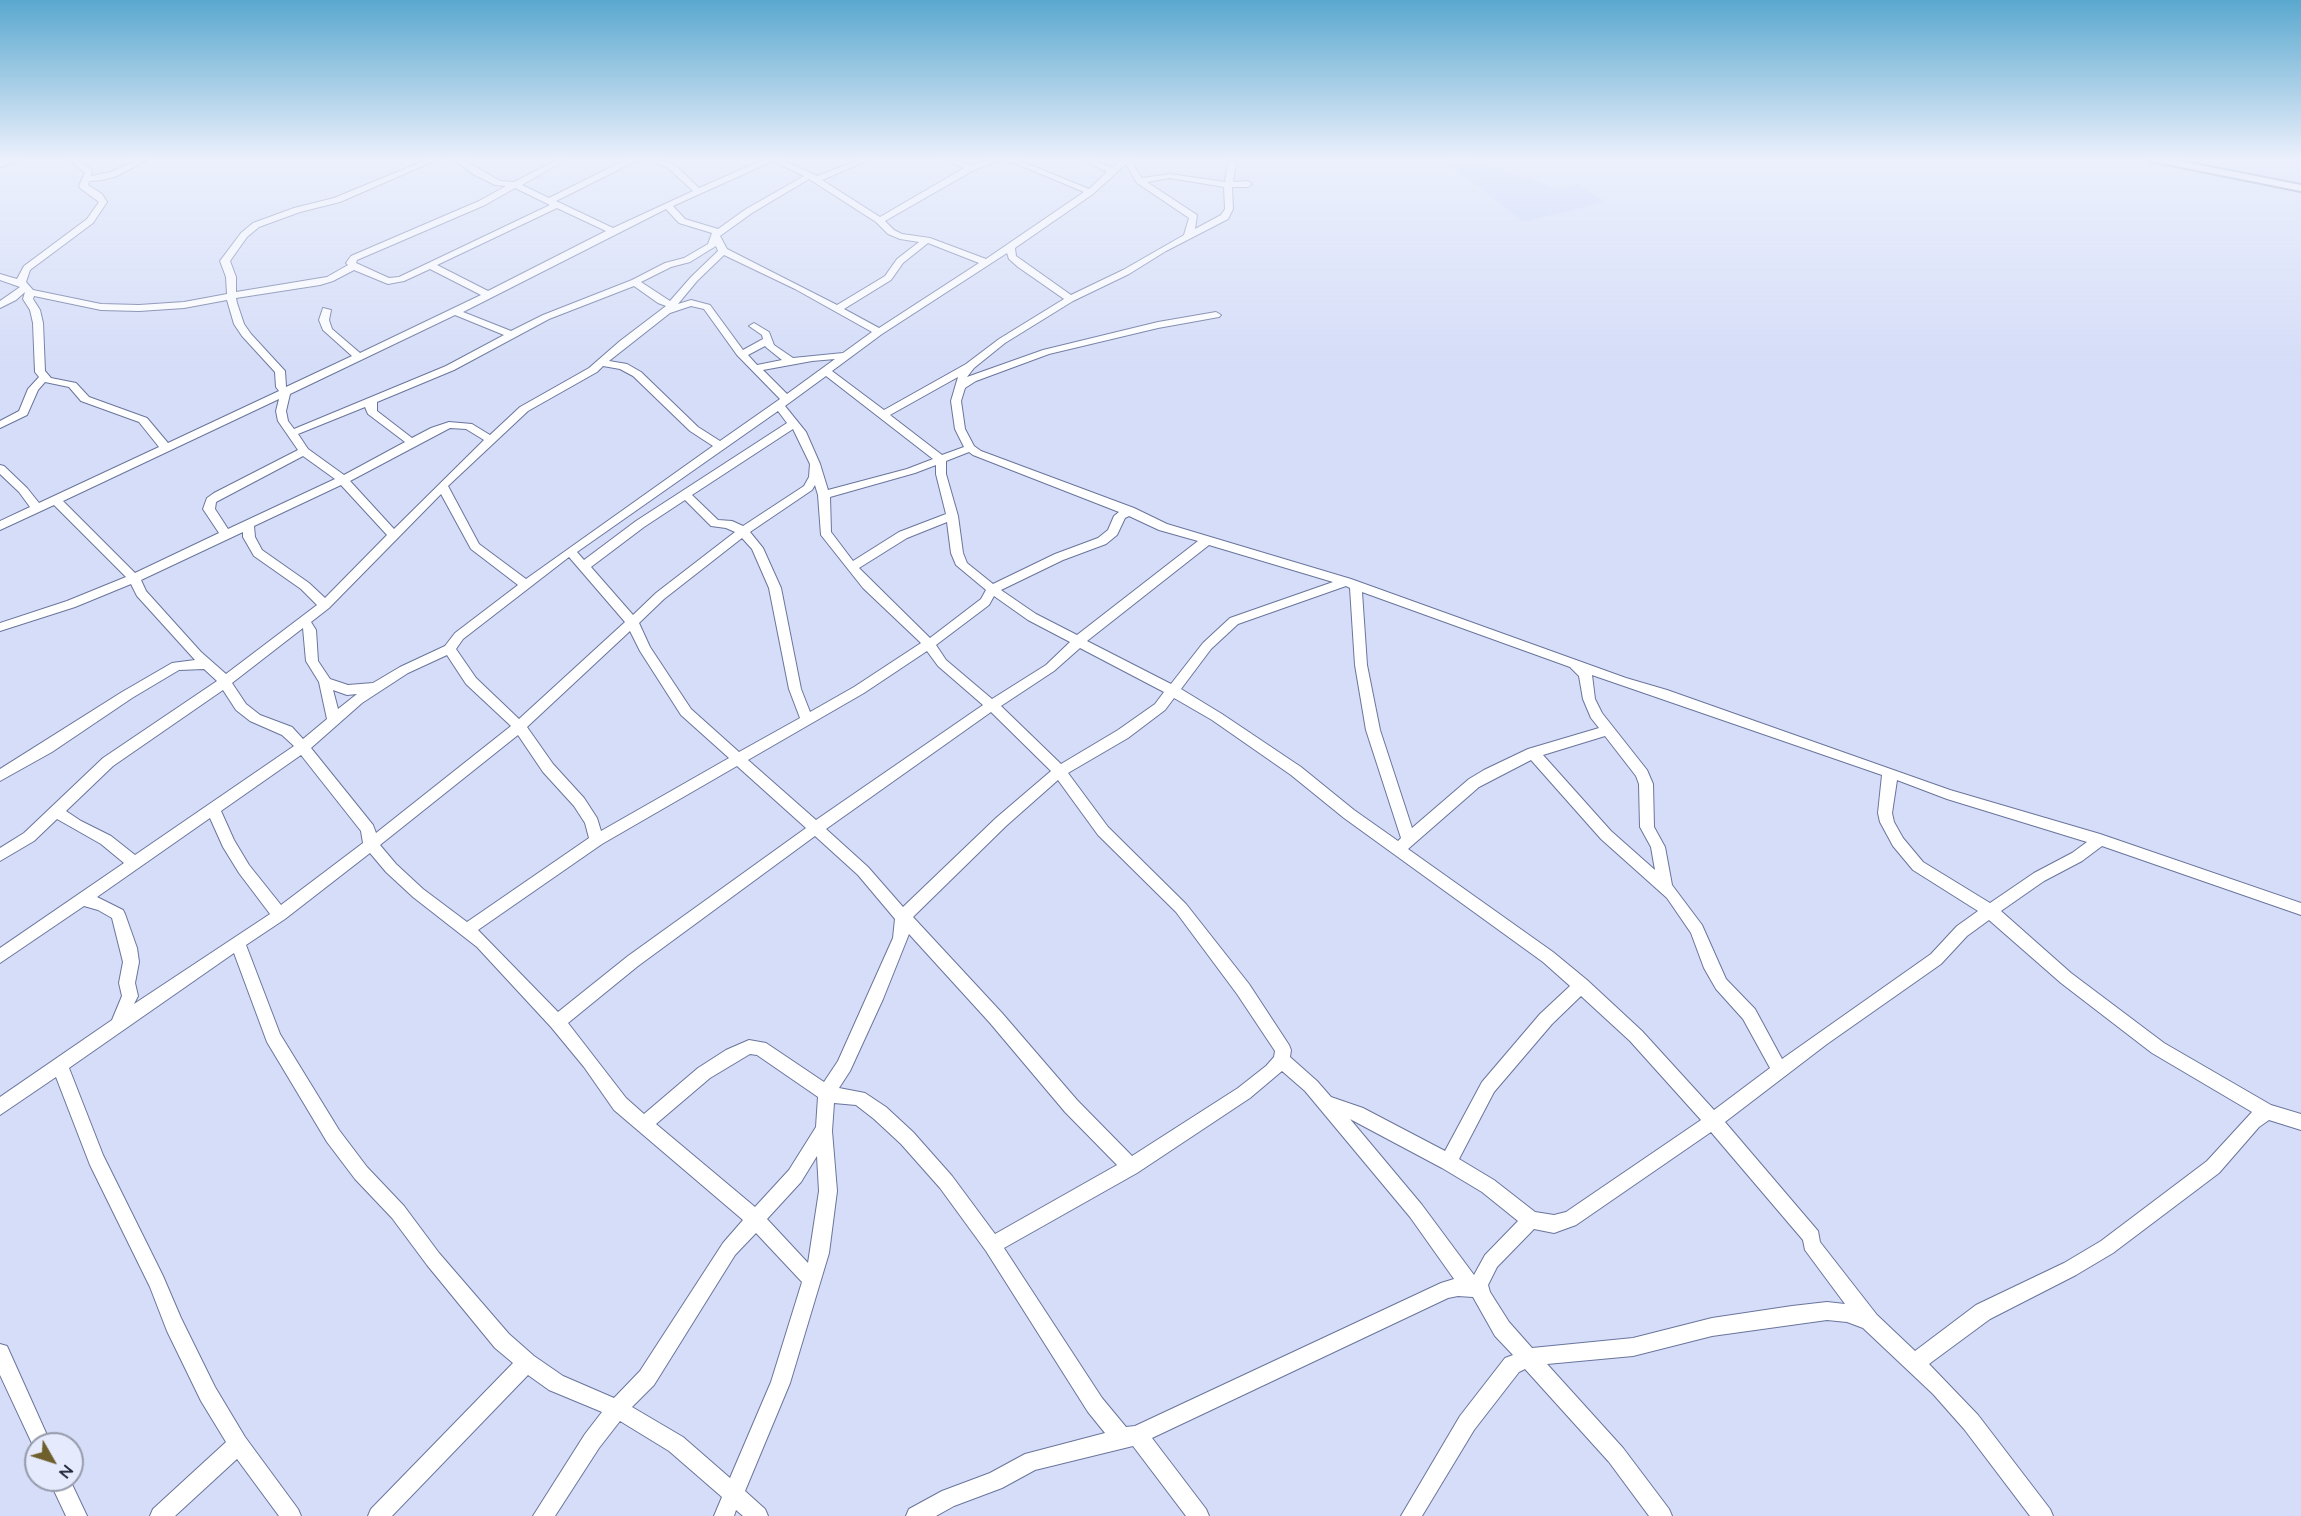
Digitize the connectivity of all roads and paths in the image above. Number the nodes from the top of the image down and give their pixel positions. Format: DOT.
graph roads {
  1 [pos="80,229"];
  2 [pos="251,229"];
  3 [pos="424,229"];
  4 [pos="501,229"];
  5 [pos="607,229"];
  6 [pos="617,229"];
  7 [pos="701,229"];
  8 [pos="725,229"];
  9 [pos="888,229"];
  10 [pos="1037,229"];
  11 [pos="1191,229"];
  12 [pos="1202,229"];
  13 [pos="612,231"];
  14 [pos="717,235"];
  15 [pos="1188,236"];
  16 [pos="927,240"];
  17 [pos="1010,247"];
  18 [pos="723,251"];
  19 [pos="987,263"];
  20 [pos="430,265"];
  21 [pos="354,266"];
  22 [pos="0,277"];
  23 [pos="635,282"];
  24 [pos="25,288"];
  25 [pos="488,295"];
  26 [pos="232,296"];
  27 [pos="1070,299"];
  28 [pos="0,305"];
  29 [pos="670,307"];
  30 [pos="837,309"];
  31 [pos="326,310"];
  32 [pos="454,312"];
  33 [pos="1216,315"];
  34 [pos="754,326"];
  35 [pos="879,332"];
  36 [pos="511,335"];
  37 [pos="768,340"];
  38 [pos="742,354"];
  39 [pos="844,356"];
  40 [pos="359,357"];
  41 [pos="791,362"];
  42 [pos="602,363"];
  43 [pos="970,366"];
  44 [pos="756,368"];
  45 [pos="825,370"];
  46 [pos="44,377"];
  47 [pos="960,386"];
  48 [pos="285,393"];
  49 [pos="372,401"];
  50 [pos="783,403"];
  51 [pos="883,415"];
  52 [pos="794,423"];
  53 [pos="0,425"];
  54 [pos="292,434"];
  55 [pos="491,440"];
  56 [pos="411,442"];
  57 [pos="720,446"];
  58 [pos="970,448"];
  59 [pos="167,449"];
  60 [pos="304,451"];
  61 [pos="941,460"];
  62 [pos="815,464"];
  63 [pos="0,468"];
  64 [pos="343,480"];
  65 [pos="442,485"];
  66 [pos="686,494"];
  67 [pos="824,495"];
  68 [pos="56,501"];
  69 [pos="37,509"];
  70 [pos="1130,511"];
  71 [pos="952,516"];
  72 [pos="0,526"];
  73 [pos="248,526"];
  74 [pos="743,531"];
  75 [pos="226,535"];
  76 [pos="394,536"];
  77 [pos="1207,540"];
  78 [pos="570,551"];
  79 [pos="584,566"];
  80 [pos="851,567"];
  81 [pos="134,578"];
  82 [pos="1351,584"];
  83 [pos="526,585"];
  84 [pos="992,591"];
  85 [pos="325,605"];
  86 [pos="304,621"];
  87 [pos="633,623"];
  88 [pos="0,627"];
  89 [pos="929,644"];
  90 [pos="1079,644"];
  91 [pos="449,649"];
  92 [pos="1568,661"];
  93 [pos="207,664"];
  94 [pos="225,682"];
  95 [pos="325,682"];
  96 [pos="375,688"];
  97 [pos="1173,691"];
  98 [pos="991,706"];
  99 [pos="334,720"];
  100 [pos="807,720"];
  101 [pos="520,728"];
  102 [pos="1607,731"];
  103 [pos="303,747"];
  104 [pos="1533,753"];
  105 [pos="738,760"];
  106 [pos="1060,771"];
  107 [pos="1889,772"];
  108 [pos="0,776"];
  109 [pos="213,809"];
  110 [pos="56,811"];
  111 [pos="816,828"];
  112 [pos="597,840"];
  113 [pos="2100,840"];
  114 [pos="370,843"];
  115 [pos="1403,844"];
  116 [pos="0,855"];
  117 [pos="135,864"];
  118 [pos="1665,885"];
  119 [pos="83,900"];
  120 [pos="2301,909"];
  121 [pos="1990,911"];
  122 [pos="280,915"];
  123 [pos="903,918"];
  124 [pos="467,930"];
  125 [pos="238,944"];
  126 [pos="0,956"];
  127 [pos="1582,985"];
  128 [pos="557,1022"];
  129 [pos="117,1024"];
  130 [pos="1281,1060"];
  131 [pos="60,1065"];
  132 [pos="1780,1071"];
  133 [pos="826,1094"];
  134 [pos="1326,1103"];
  135 [pos="2,1104"];
  136 [pos="2267,1112"];
  137 [pos="1713,1121"];
  138 [pos="2301,1122"];
  139 [pos="643,1125"];
  140 [pos="824,1131"];
  141 [pos="1448,1162"];
  142 [pos="1131,1167"];
  143 [pos="755,1219"];
  144 [pos="1531,1220"];
  145 [pos="992,1245"];
  146 [pos="812,1280"];
  147 [pos="1475,1288"];
  148 [pos="1870,1322"];
  149 [pos="0,1353"];
  150 [pos="1528,1358"];
  151 [pos="526,1363"];
  152 [pos="1915,1364"];
  153 [pos="617,1409"];
  154 [pos="36,1432"];
  155 [pos="1130,1437"];
  156 [pos="238,1444"];
  157 [pos="65,1492"];
  158 [pos="732,1494"];
  159 [pos="77,1516"];
  160 [pos="160,1516"];
  161 [pos="291,1516"];
  162 [pos="378,1516"];
  163 [pos="543,1516"];
  164 [pos="724,1516"];
  165 [pos="758,1516"];
  166 [pos="916,1516"];
  167 [pos="1199,1516"];
  168 [pos="1411,1516"];
  169 [pos="1662,1516"];
  170 [pos="2043,1516"];
  1 -- 24 [label="street"];
  2 -- 26 [label="street"];
  3 -- 21 [label="street"];
  4 -- 20 [label="street"];
  5 -- 13 [label="street"];
  6 -- 13 [label="street"];
  7 -- 14 [label="street"];
  8 -- 14 [label="street"];
  9 -- 16 [label="street"];
  10 -- 17 [label="street"];
  11 -- 15 [label="street"];
  12 -- 15 [label="street"];
  13 -- 25 [label="street"];
  14 -- 18 [label="street"];
  14 -- 23 [label="street"];
  15 -- 27 [label="street"];
  16 -- 19 [label="street"];
  16 -- 30 [label="street"];
  17 -- 19 [label="street"];
  17 -- 27 [label="street"];
  18 -- 29 [label="street"];
  18 -- 30 [label="street"];
  19 -- 35 [label="street"];
  20 -- 21 [label="street"];
  20 -- 25 [label="street"];
  21 -- 26 [label="street"];
  22 -- 24 [label="street"];
  23 -- 29 [label="street"];
  23 -- 36 [label="street"];
  24 -- 26 [label="street"];
  24 -- 28 [label="street"];
  24 -- 46 [label="street"];
  25 -- 32 [label="street"];
  26 -- 48 [label="street"];
  27 -- 43 [label="street"];
  29 -- 38 [label="street"];
  29 -- 42 [label="street"];
  30 -- 35 [label="street"];
  31 -- 40 [label="street"];
  32 -- 36 [label="street"];
  32 -- 40 [label="street"];
  33 -- 47 [label="street"];
  34 -- 37 [label="street"];
  35 -- 39 [label="street"];
  36 -- 49 [label="street"];
  37 -- 38 [label="street"];
  37 -- 41 [label="street"];
  38 -- 44 [label="street"];
  39 -- 41 [label="street"];
  39 -- 45 [label="street"];
  40 -- 48 [label="street"];
  41 -- 44 [label="street"];
  42 -- 55 [label="street"];
  42 -- 57 [label="street"];
  43 -- 47 [label="street"];
  43 -- 51 [label="street"];
  44 -- 50 [label="street"];
  45 -- 50 [label="street"];
  45 -- 51 [label="street"];
  46 -- 53 [label="street"];
  46 -- 59 [label="street"];
  47 -- 58 [label="street"];
  48 -- 54 [label="street"];
  48 -- 59 [label="street"];
  49 -- 54 [label="street"];
  49 -- 56 [label="street"];
  50 -- 52 [label="street"];
  50 -- 57 [label="street"];
  51 -- 61 [label="street"];
  52 -- 62 [label="street"];
  52 -- 66 [label="street"];
  54 -- 60 [label="street"];
  55 -- 56 [label="street"];
  55 -- 65 [label="street"];
  56 -- 64 [label="street"];
  57 -- 78 [label="street"];
  58 -- 61 [label="street"];
  58 -- 70 [label="street"];
  59 -- 68 [label="street"];
  60 -- 64 [label="street"];
  60 -- 75 [label="street"];
  61 -- 67 [label="street"];
  61 -- 71 [label="street"];
  62 -- 67 [label="street"];
  62 -- 74 [label="street"];
  63 -- 69 [label="street"];
  64 -- 73 [label="street"];
  64 -- 76 [label="street"];
  65 -- 76 [label="street"];
  65 -- 83 [label="street"];
  66 -- 74 [label="street"];
  66 -- 79 [label="street"];
  67 -- 80 [label="street"];
  68 -- 69 [label="street"];
  68 -- 81 [label="street"];
  69 -- 72 [label="street"];
  70 -- 77 [label="street"];
  70 -- 84 [label="street"];
  71 -- 80 [label="street"];
  71 -- 84 [label="street"];
  73 -- 75 [label="street"];
  73 -- 85 [label="street"];
  74 -- 87 [label="street"];
  74 -- 100 [label="street"];
  75 -- 81 [label="street"];
  76 -- 85 [label="street"];
  77 -- 82 [label="street"];
  77 -- 90 [label="street"];
  78 -- 79 [label="street"];
  78 -- 83 [label="street"];
  79 -- 87 [label="street"];
  80 -- 89 [label="street"];
  81 -- 88 [label="street"];
  81 -- 93 [label="street"];
  82 -- 92 [label="street"];
  82 -- 97 [label="street"];
  82 -- 115 [label="street"];
  83 -- 91 [label="street"];
  84 -- 89 [label="street"];
  84 -- 90 [label="street"];
  85 -- 86 [label="street"];
  86 -- 94 [label="street"];
  86 -- 95 [label="street"];
  87 -- 101 [label="street"];
  87 -- 105 [label="street"];
  89 -- 98 [label="street"];
  89 -- 100 [label="street"];
  90 -- 97 [label="street"];
  90 -- 98 [label="street"];
  91 -- 96 [label="street"];
  91 -- 101 [label="street"];
  92 -- 102 [label="street"];
  92 -- 107 [label="street"];
  93 -- 94 [label="street"];
  93 -- 108 [label="street"];
  94 -- 103 [label="street"];
  94 -- 110 [label="street"];
  95 -- 96 [label="street"];
  95 -- 99 [label="street"];
  96 -- 99 [label="street"];
  97 -- 106 [label="street"];
  97 -- 115 [label="street"];
  98 -- 106 [label="street"];
  98 -- 111 [label="street"];
  99 -- 103 [label="street"];
  100 -- 105 [label="street"];
  101 -- 112 [label="street"];
  101 -- 114 [label="street"];
  102 -- 104 [label="street"];
  102 -- 118 [label="street"];
  103 -- 109 [label="street"];
  103 -- 114 [label="street"];
  104 -- 115 [label="street"];
  104 -- 118 [label="street"];
  105 -- 111 [label="street"];
  105 -- 112 [label="street"];
  106 -- 123 [label="street"];
  106 -- 130 [label="street"];
  107 -- 113 [label="street"];
  107 -- 121 [label="street"];
  109 -- 117 [label="street"];
  109 -- 122 [label="street"];
  110 -- 116 [label="street"];
  110 -- 117 [label="street"];
  111 -- 123 [label="street"];
  111 -- 128 [label="street"];
  112 -- 124 [label="street"];
  113 -- 120 [label="street"];
  113 -- 121 [label="street"];
  114 -- 122 [label="street"];
  114 -- 124 [label="street"];
  115 -- 127 [label="street"];
  117 -- 119 [label="street"];
  118 -- 132 [label="street"];
  119 -- 126 [label="street"];
  119 -- 129 [label="street"];
  121 -- 132 [label="street"];
  121 -- 136 [label="street"];
  122 -- 125 [label="street"];
  123 -- 133 [label="street"];
  123 -- 142 [label="street"];
  124 -- 128 [label="street"];
  125 -- 129 [label="street"];
  125 -- 151 [label="street"];
  127 -- 137 [label="street"];
  127 -- 141 [label="street"];
  128 -- 139 [label="street"];
  129 -- 131 [label="street"];
  130 -- 134 [label="street"];
  130 -- 142 [label="street"];
  131 -- 135 [label="street"];
  131 -- 156 [label="street"];
  132 -- 137 [label="street"];
  133 -- 139 [label="street"];
  133 -- 140 [label="street"];
  133 -- 145 [label="street"];
  134 -- 141 [label="street"];
  134 -- 147 [label="street"];
  136 -- 138 [label="street"];
  136 -- 152 [label="street"];
  137 -- 144 [label="street"];
  137 -- 148 [label="street"];
  139 -- 143 [label="street"];
  140 -- 143 [label="street"];
  140 -- 146 [label="street"];
  141 -- 144 [label="street"];
  142 -- 145 [label="street"];
  143 -- 146 [label="street"];
  143 -- 153 [label="street"];
  144 -- 147 [label="street"];
  145 -- 155 [label="street"];
  146 -- 158 [label="street"];
  147 -- 150 [label="street"];
  147 -- 155 [label="street"];
  148 -- 150 [label="street"];
  148 -- 152 [label="street"];
  149 -- 154 [label="street"];
  150 -- 168 [label="street"];
  150 -- 169 [label="street"];
  151 -- 153 [label="street"];
  151 -- 162 [label="street"];
  152 -- 170 [label="street"];
  153 -- 158 [label="street"];
  153 -- 163 [label="street"];
  155 -- 166 [label="street"];
  155 -- 167 [label="street"];
  156 -- 160 [label="street"];
  156 -- 161 [label="street"];
  157 -- 159 [label="street"];
  158 -- 164 [label="street"];
  158 -- 165 [label="street"];
}
